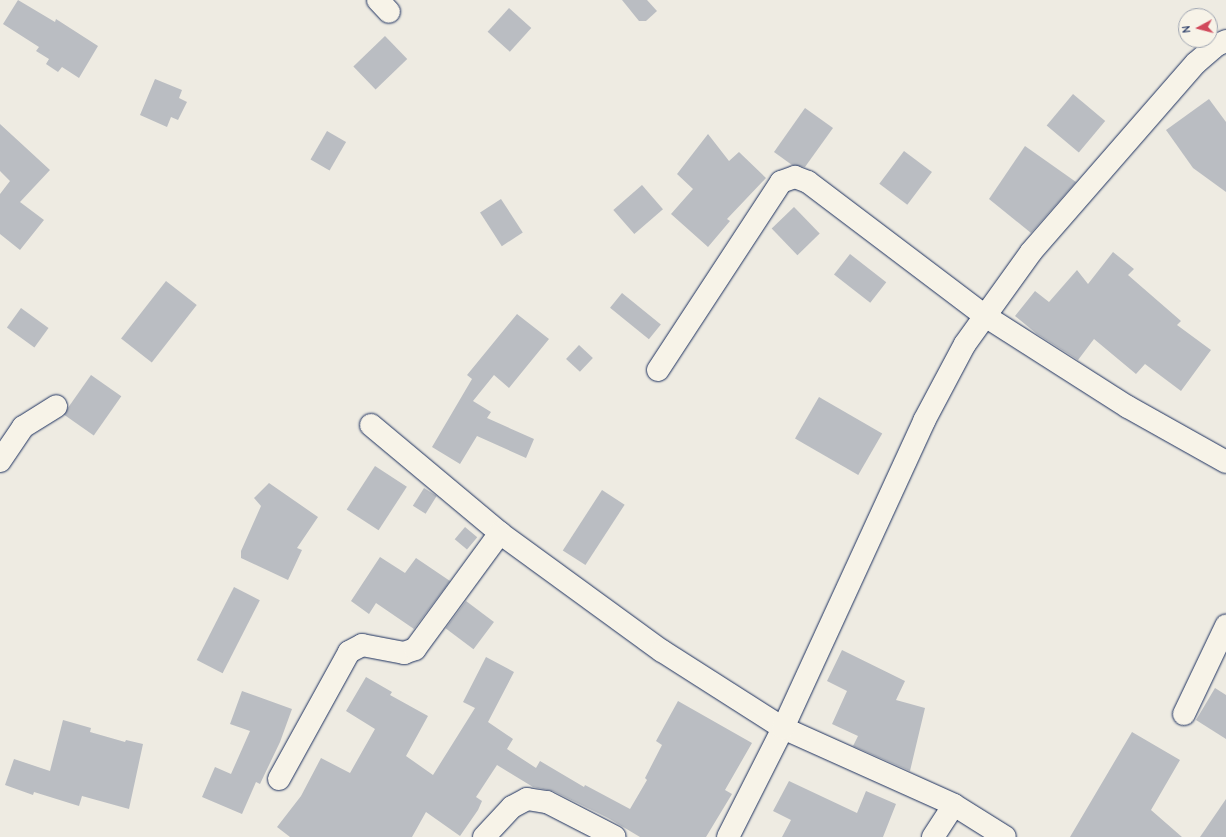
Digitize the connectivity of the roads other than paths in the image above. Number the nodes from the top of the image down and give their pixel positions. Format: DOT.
graph roads {
  1 [pos="1226,41"];
  2 [pos="985,316"];
  3 [pos="658,370"];
  4 [pos="56,406"];
  5 [pos="371,425"];
  6 [pos="0,461"];
  7 [pos="1226,462"];
  8 [pos="500,533"];
  9 [pos="1226,626"];
  10 [pos="1184,714"];
  11 [pos="783,728"];
  12 [pos="278,779"];
  13 [pos="954,805"];
  14 [pos="484,837"];
  15 [pos="615,837"];
  16 [pos="728,837"];
  17 [pos="933,837"];
  18 [pos="1005,837"];
  1 -- 2 [label="street"];
  2 -- 3 [label="street"];
  2 -- 7 [label="street"];
  2 -- 11 [label="street"];
  4 -- 6 [label="street"];
  5 -- 8 [label="street"];
  8 -- 11 [label="street"];
  8 -- 12 [label="street"];
  9 -- 10 [label="street"];
  11 -- 13 [label="street"];
  11 -- 16 [label="street"];
  13 -- 17 [label="street"];
  13 -- 18 [label="street"];
  14 -- 15 [label="street"];
}
